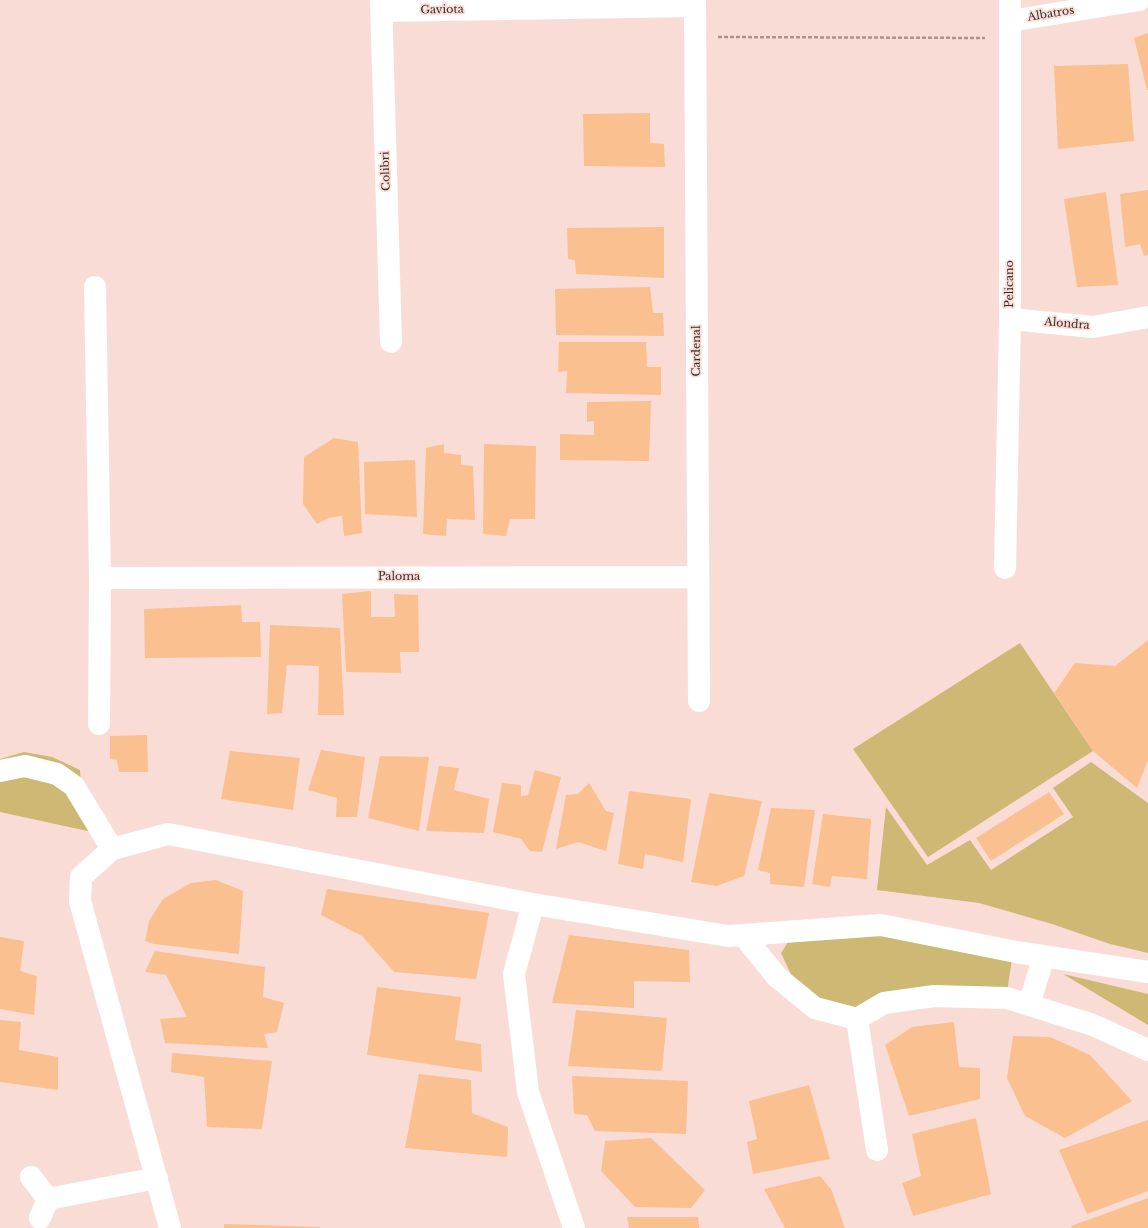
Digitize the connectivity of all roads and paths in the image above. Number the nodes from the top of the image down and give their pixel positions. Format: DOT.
graph roads {
  1 [pos="1140,0"];
  2 [pos="695,3"];
  3 [pos="381,6"];
  4 [pos="1010,20"];
  5 [pos="696,37"];
  6 [pos="95,287"];
  7 [pos="1148,317"];
  8 [pos="1010,319"];
  9 [pos="391,342"];
  10 [pos="1005,568"];
  11 [pos="698,577"];
  12 [pos="100,578"];
  13 [pos="699,701"];
  14 [pos="99,724"];
  15 [pos="0,771"];
  16 [pos="112,849"];
  17 [pos="533,904"];
  18 [pos="743,935"];
  19 [pos="1044,956"];
  20 [pos="1148,972"];
  21 [pos="1030,1005"];
  22 [pos="857,1019"];
  23 [pos="1148,1050"];
  24 [pos="877,1150"];
  25 [pos="32,1177"];
  26 [pos="157,1178"];
  27 [pos="170,1228"];
  28 [pos="574,1228"];
  1 -- 4 [label="street, Albatros"];
  2 -- 3 [label="street, Gaviota"];
  2 -- 5 [label="street, Cardenal"];
  3 -- 9 [label="street, Colibri"];
  4 -- 5 [label="path"];
  4 -- 8 [label="street, Pelicano"];
  5 -- 11 [label="street, Cardenal"];
  6 -- 12 [label="street"];
  7 -- 8 [label="street, Alondra"];
  8 -- 10 [label="street, Pelicano"];
  11 -- 12 [label="street, Paloma"];
  11 -- 13 [label="street, Cardenal"];
  12 -- 14 [label="street"];
  15 -- 16 [label="street"];
  16 -- 17 [label="street"];
  16 -- 26 [label="street"];
  17 -- 18 [label="street"];
  17 -- 28 [label="street"];
  18 -- 19 [label="street"];
  18 -- 22 [label="street"];
  19 -- 20 [label="street"];
  19 -- 21 [label="street"];
  21 -- 22 [label="street"];
  21 -- 23 [label="street"];
  22 -- 24 [label="street"];
  25 -- 26 [label="street"];
  26 -- 27 [label="street"];
}
